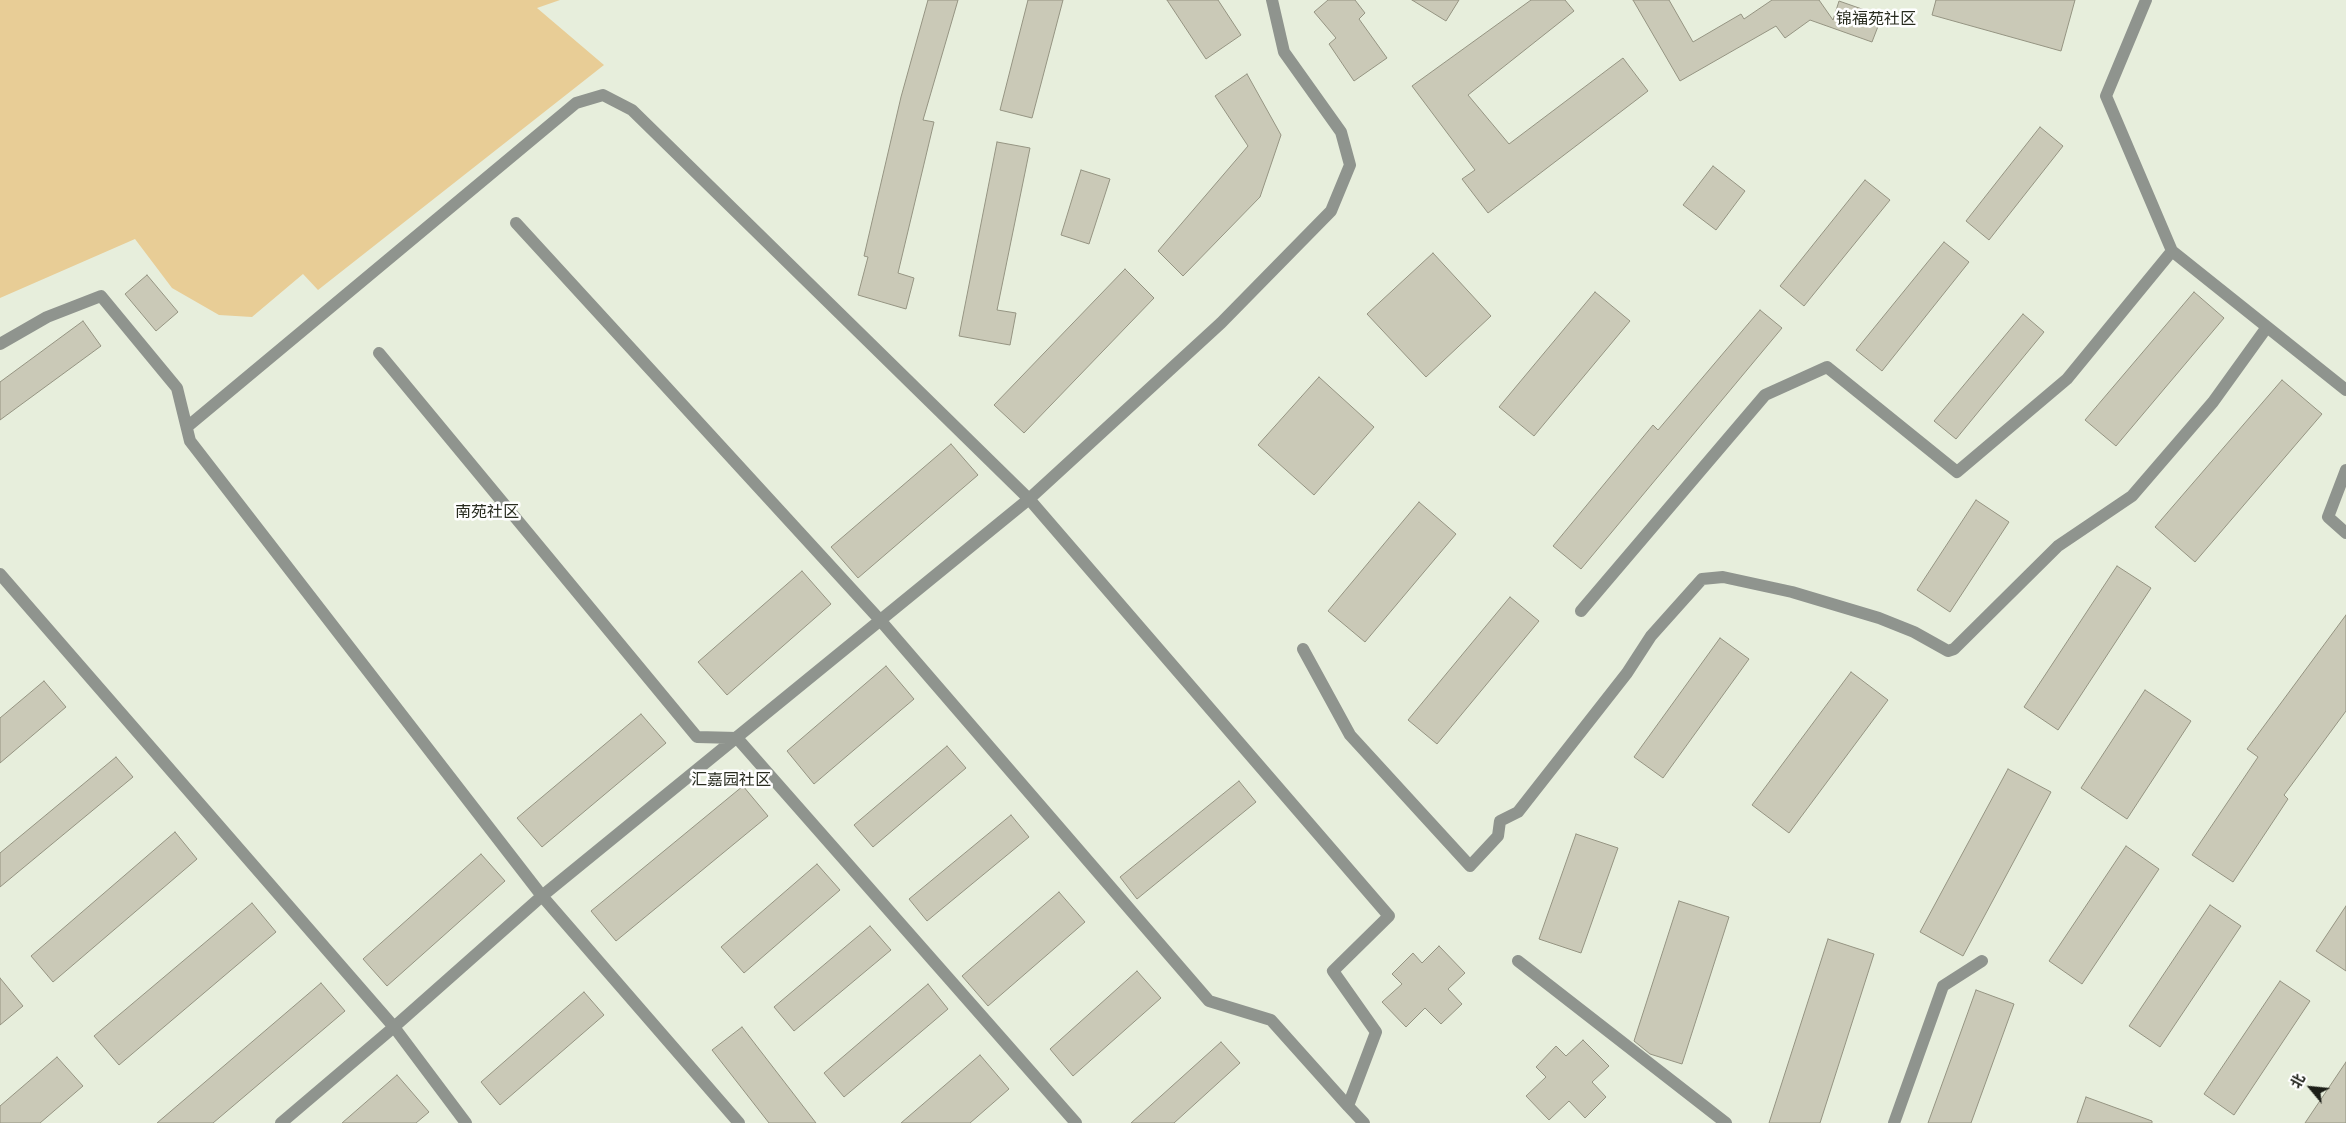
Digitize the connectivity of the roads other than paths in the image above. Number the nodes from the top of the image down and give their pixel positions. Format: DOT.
graph roads {
  1 [pos="1272,0"];
  2 [pos="2146,0"];
  3 [pos="516,224"];
  4 [pos="2172,251"];
  5 [pos="2267,327"];
  6 [pos="0,344"];
  7 [pos="379,353"];
  8 [pos="2346,390"];
  9 [pos="187,427"];
  10 [pos="2346,470"];
  11 [pos="1029,499"];
  12 [pos="2346,533"];
  13 [pos="0,574"];
  14 [pos="1581,611"];
  15 [pos="880,620"];
  16 [pos="1303,649"];
  17 [pos="737,738"];
  18 [pos="542,896"];
  19 [pos="1982,960"];
  20 [pos="1518,961"];
  21 [pos="394,1027"];
  22 [pos="1348,1106"];
  23 [pos="281,1123"];
  24 [pos="466,1123"];
  25 [pos="739,1123"];
  26 [pos="1076,1123"];
  27 [pos="1364,1123"];
  28 [pos="1726,1123"];
  29 [pos="1894,1123"];
  1 -- 11 [label="street"];
  2 -- 4 [label="street"];
  3 -- 15 [label="street"];
  4 -- 5 [label="street"];
  4 -- 14 [label="street"];
  5 -- 8 [label="street"];
  5 -- 16 [label="street"];
  6 -- 9 [label="street"];
  7 -- 17 [label="street"];
  9 -- 11 [label="street"];
  9 -- 18 [label="street"];
  10 -- 12 [label="street"];
  11 -- 15 [label="street"];
  11 -- 22 [label="street"];
  13 -- 21 [label="street"];
  15 -- 17 [label="street"];
  15 -- 22 [label="street"];
  17 -- 18 [label="street"];
  17 -- 26 [label="street"];
  18 -- 21 [label="street"];
  18 -- 25 [label="street"];
  19 -- 29 [label="street"];
  20 -- 28 [label="street"];
  21 -- 23 [label="street"];
  21 -- 24 [label="street"];
  22 -- 27 [label="street"];
}
